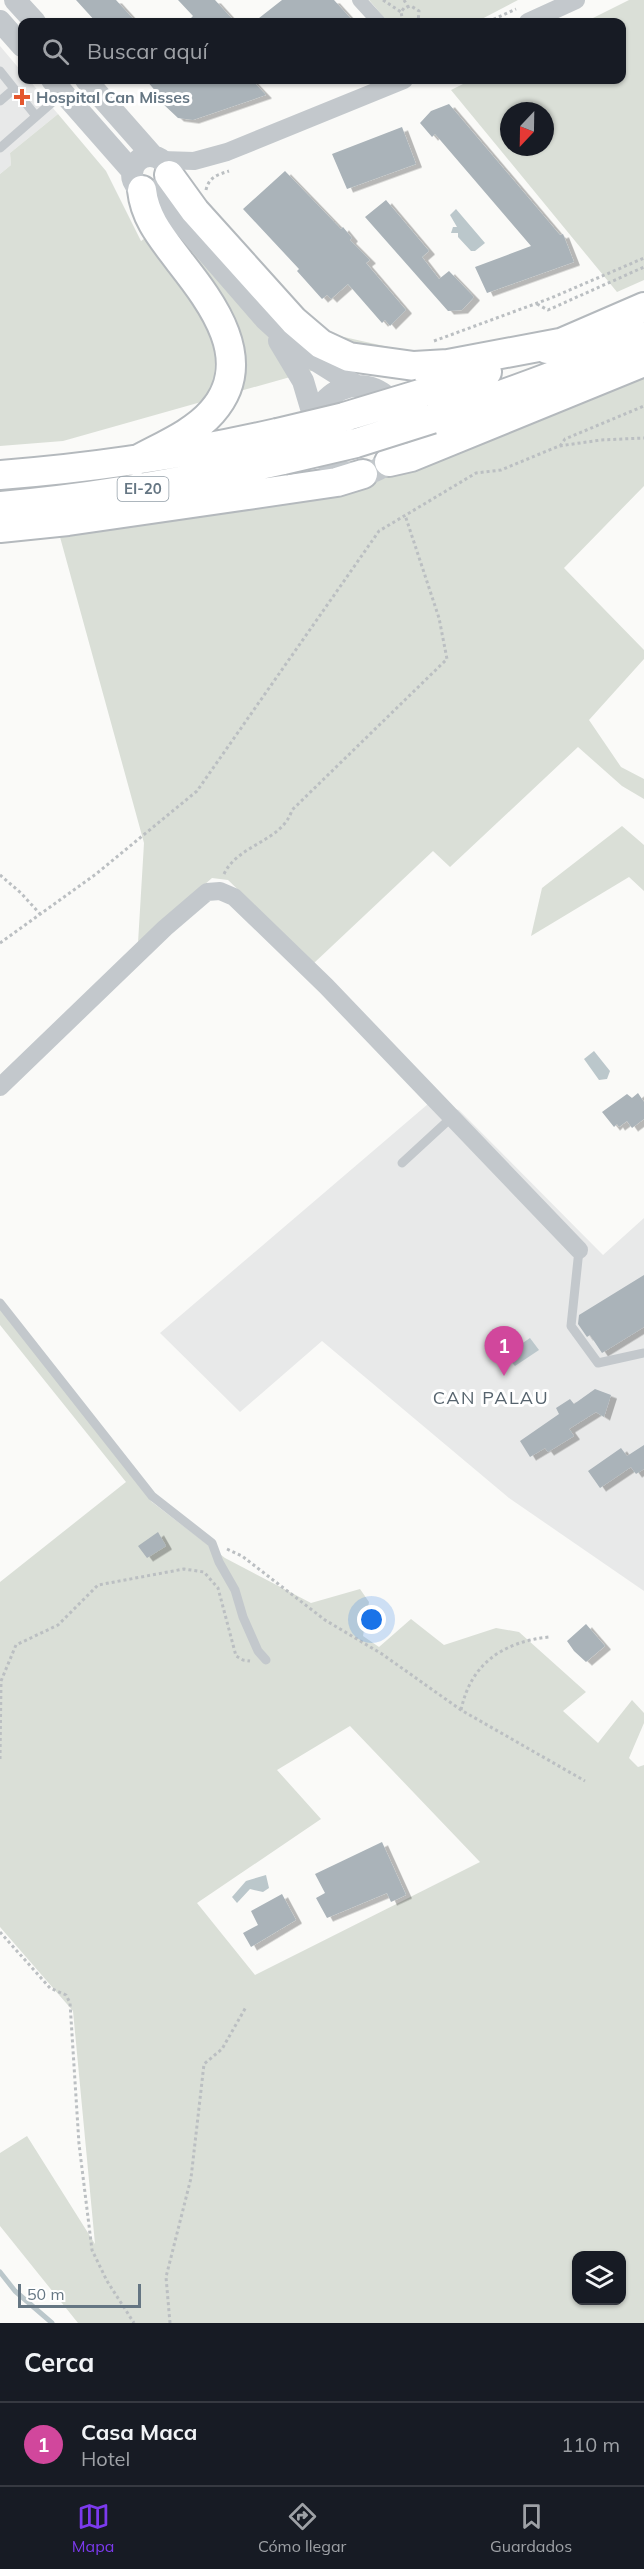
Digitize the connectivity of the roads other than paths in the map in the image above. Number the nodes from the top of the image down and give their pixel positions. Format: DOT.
graph roads {
  1 [pos="15,0"];
  2 [pos="359,0"];
  3 [pos="576,0"];
  4 [pos="526,14"];
  5 [pos="31,18"];
  6 [pos="375,18"];
  7 [pos="0,21"];
  8 [pos="18,41"];
  9 [pos="0,71"];
  10 [pos="89,84"];
  11 [pos="394,84"];
  12 [pos="58,86"];
  13 [pos="14,89"];
  14 [pos="0,101"];
  15 [pos="36,116"];
  16 [pos="0,148"];
  17 [pos="153,174"];
  18 [pos="644,307"];
  19 [pos="265,319"];
  20 [pos="644,336"];
  21 [pos="565,342"];
  22 [pos="644,362"];
  23 [pos="355,385"];
  24 [pos="426,406"];
  25 [pos="314,418"];
  26 [pos="280,446"];
  27 [pos="135,461"];
  28 [pos="389,462"];
  29 [pos="363,474"];
  30 [pos="0,476"];
  31 [pos="0,506"];
  32 [pos="0,528"];
  33 [pos="0,1087"];
  34 [pos="452,1117"];
  35 [pos="402,1163"];
  36 [pos="579,1250"];
  37 [pos="0,1303"];
  38 [pos="644,1353"];
  39 [pos="266,1660"];
  1 -- 5 [label="street"];
  2 -- 6 [label="street"];
  3 -- 4 [label="street"];
  7 -- 8 [label="street"];
  9 -- 13 [label="lane"];
  10 -- 17 [label="street"];
  11 -- 17 [label="street"];
  12 -- 15 [label="lane"];
  12 -- 17 [label="street"];
  13 -- 14 [label="lane"];
  13 -- 15 [label="lane"];
  15 -- 16 [label="lane"];
  17 -- 19 [label="street"];
  17 -- 21 [label="highway"];
  17 -- 27 [label="highway"];
  18 -- 21 [label="highway, EI-20"];
  19 -- 23 [label="street"];
  19 -- 25 [label="street"];
  20 -- 24 [label="highway, EI-20"];
  21 -- 24 [label="highway, EI-20"];
  22 -- 28 [label="highway"];
  23 -- 25 [label="street"];
  23 -- 28 [label="street"];
  24 -- 26 [label="highway, EI-20, bridge"];
  25 -- 29 [label="street"];
  26 -- 27 [label="highway, EI-20"];
  26 -- 31 [label="highway, EI-20"];
  27 -- 30 [label="highway, EI-20"];
  28 -- 29 [label="street"];
  29 -- 32 [label="highway"];
  33 -- 34 [label="street"];
  34 -- 35 [label="lane"];
  34 -- 36 [label="street"];
  36 -- 38 [label="lane"];
  37 -- 39 [label="lane"];
}
